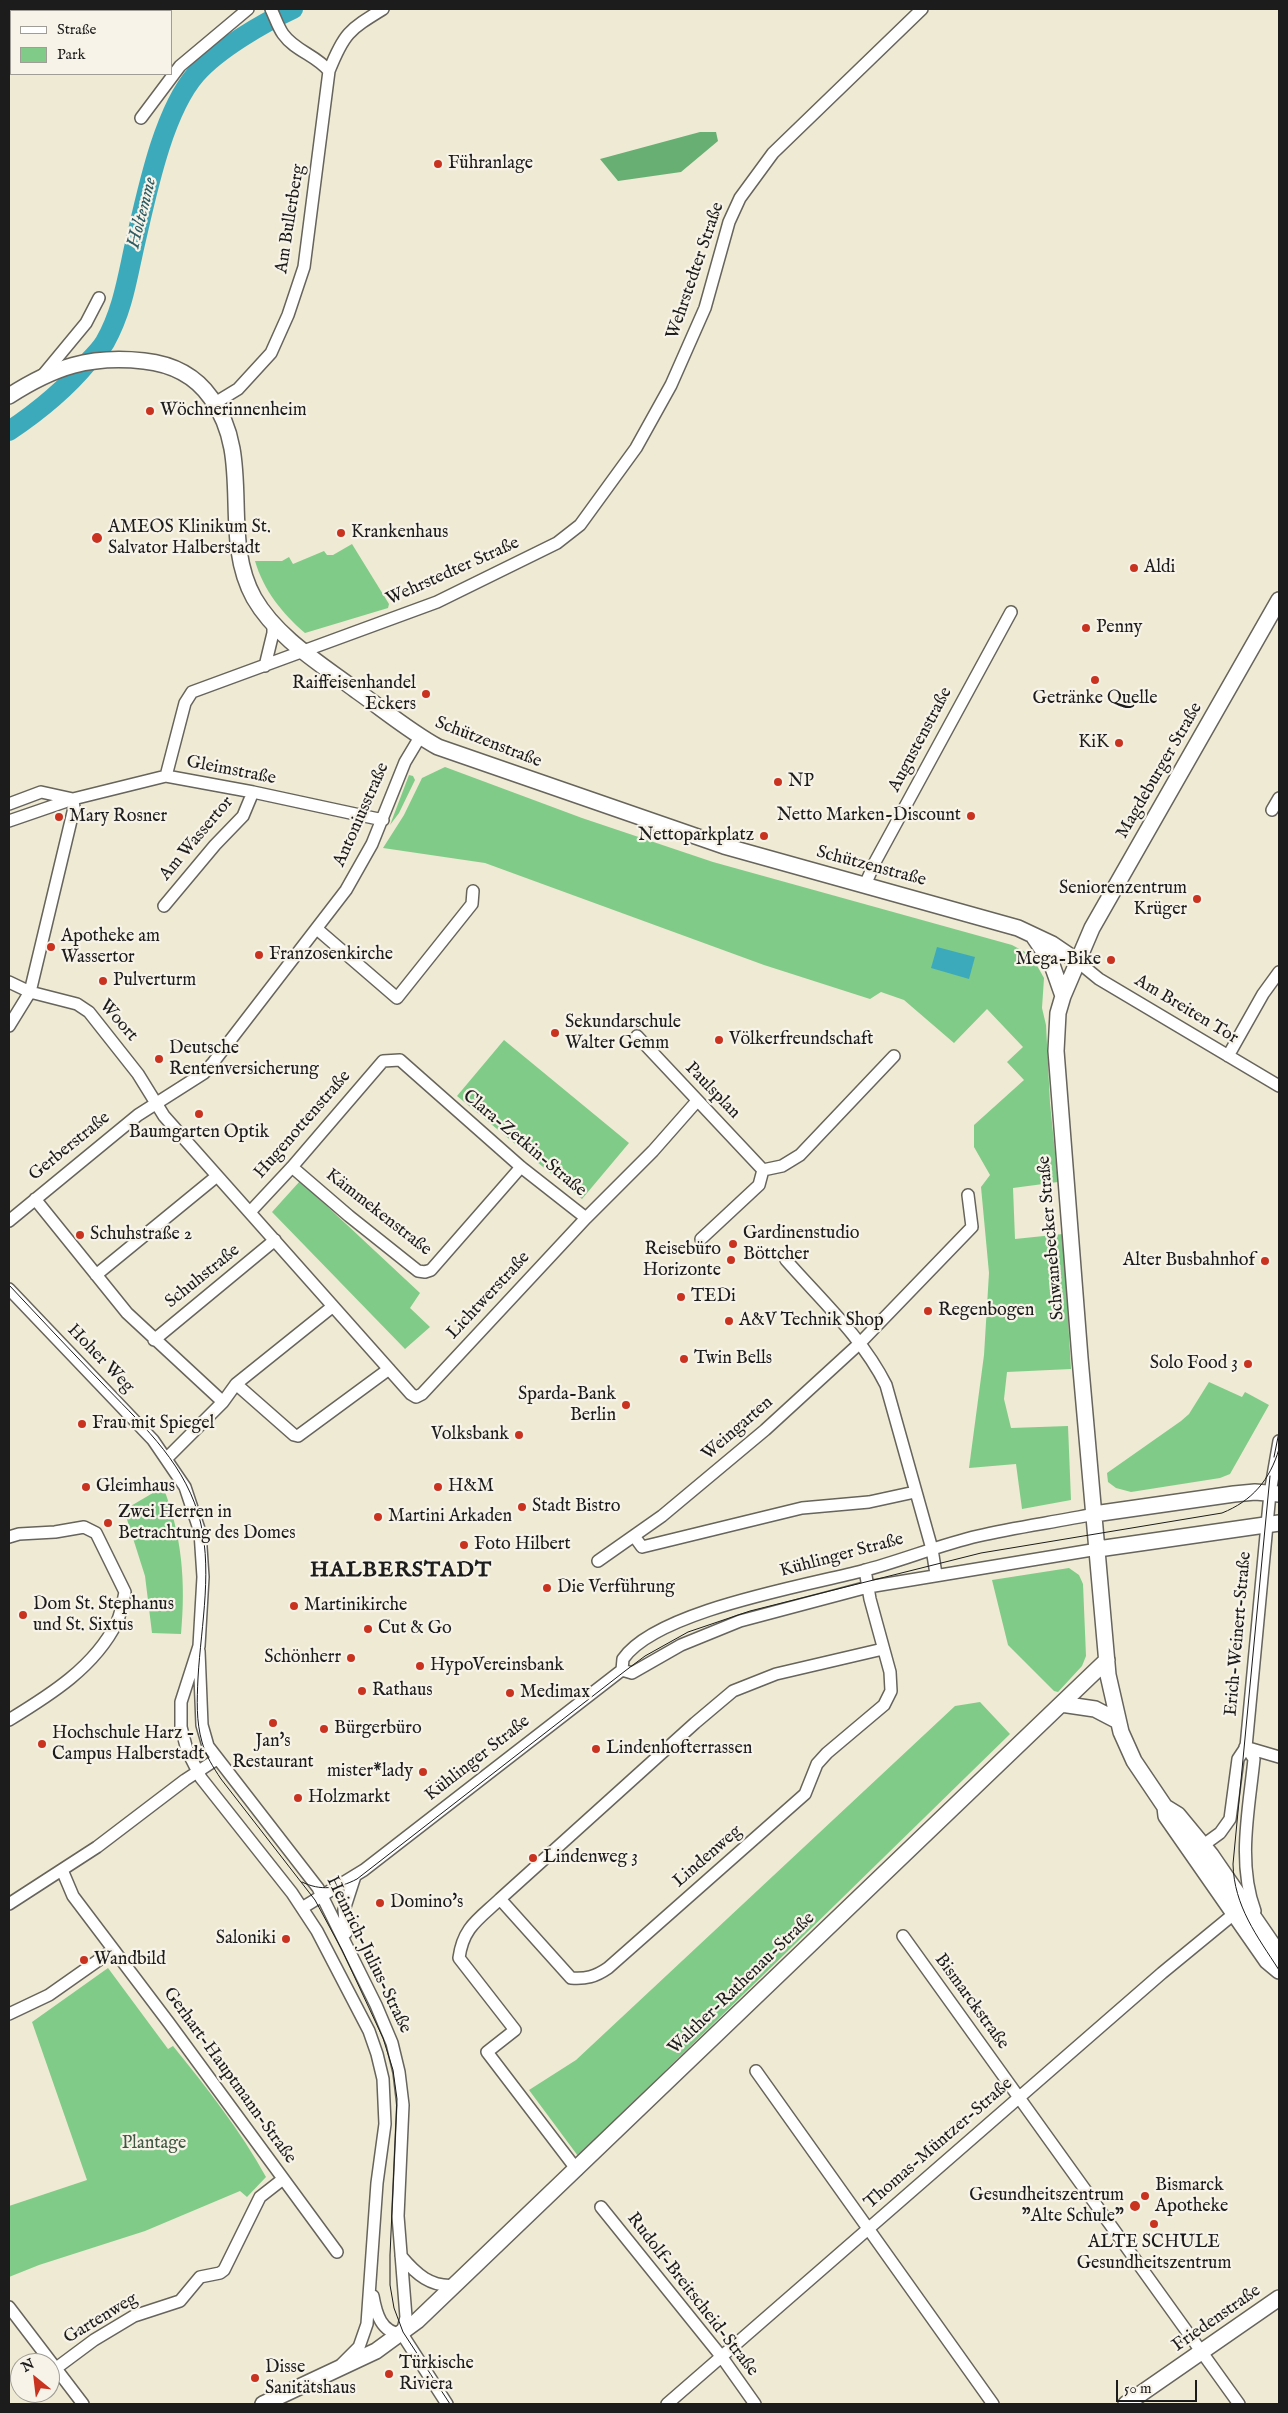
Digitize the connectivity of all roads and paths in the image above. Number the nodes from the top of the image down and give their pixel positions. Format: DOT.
graph roads {
  1 [pos="248,9"];
  2 [pos="271,9"];
  3 [pos="382,9"];
  4 [pos="922,9"];
  5 [pos="329,71"];
  6 [pos="140,118"];
  7 [pos="99,298"];
  8 [pos="48,373"];
  9 [pos="9,396"];
  10 [pos="215,402"];
  11 [pos="1279,600"];
  12 [pos="1010,612"];
  13 [pos="273,623"];
  14 [pos="305,652"];
  15 [pos="265,666"];
  16 [pos="420,737"];
  17 [pos="166,776"];
  18 [pos="253,792"];
  19 [pos="1279,798"];
  20 [pos="72,799"];
  21 [pos="9,804"];
  22 [pos="1272,810"];
  23 [pos="383,820"];
  24 [pos="9,821"];
  25 [pos="865,885"];
  26 [pos="473,892"];
  27 [pos="164,906"];
  28 [pos="317,929"];
  29 [pos="1032,934"];
  30 [pos="1077,962"];
  31 [pos="1279,972"];
  32 [pos="9,982"];
  33 [pos="30,992"];
  34 [pos="1063,996"];
  35 [pos="9,1026"];
  36 [pos="636,1036"];
  37 [pos="894,1056"];
  38 [pos="1228,1056"];
  39 [pos="383,1061"];
  40 [pos="1279,1086"];
  41 [pos="697,1101"];
  42 [pos="155,1105"];
  43 [pos="292,1167"];
  44 [pos="521,1167"];
  45 [pos="763,1170"];
  46 [pos="217,1176"];
  47 [pos="968,1194"];
  48 [pos="34,1198"];
  49 [pos="250,1212"];
  50 [pos="586,1218"];
  51 [pos="9,1221"];
  52 [pos="701,1239"];
  53 [pos="275,1240"];
  54 [pos="786,1260"];
  55 [pos="96,1276"];
  56 [pos="9,1289"];
  57 [pos="332,1307"];
  58 [pos="154,1340"];
  59 [pos="860,1342"];
  60 [pos="389,1369"];
  61 [pos="236,1384"];
  62 [pos="223,1402"];
  63 [pos="1279,1441"];
  64 [pos="167,1458"];
  65 [pos="915,1492"];
  66 [pos="1274,1494"];
  67 [pos="1094,1514"];
  68 [pos="1273,1524"];
  69 [pos="634,1536"];
  70 [pos="9,1537"];
  71 [pos="1098,1549"];
  72 [pos="932,1550"];
  73 [pos="598,1561"];
  74 [pos="865,1570"];
  75 [pos="936,1574"];
  76 [pos="868,1587"];
  77 [pos="199,1646"];
  78 [pos="883,1649"];
  79 [pos="1107,1660"];
  80 [pos="622,1670"];
  81 [pos="1061,1704"];
  82 [pos="10,1719"];
  83 [pos="1118,1721"];
  84 [pos="1243,1746"];
  85 [pos="1279,1757"];
  86 [pos="217,1759"];
  87 [pos="197,1771"];
  88 [pos="1198,1849"];
  89 [pos="62,1870"];
  90 [pos="355,1876"];
  91 [pos="323,1895"];
  92 [pos="500,1900"];
  93 [pos="9,1904"];
  94 [pos="302,1908"];
  95 [pos="1235,1914"];
  96 [pos="1258,1920"];
  97 [pos="903,1936"];
  98 [pos="349,1947"];
  99 [pos="114,1950"];
  100 [pos="1279,1954"];
  101 [pos="1279,1971"];
  102 [pos="9,2014"];
  103 [pos="756,2070"];
  104 [pos="1019,2098"];
  105 [pos="577,2170"];
  106 [pos="283,2179"];
  107 [pos="601,2207"];
  108 [pos="868,2228"];
  109 [pos="337,2252"];
  110 [pos="401,2256"];
  111 [pos="370,2276"];
  112 [pos="456,2285"];
  113 [pos="1279,2298"];
  114 [pos="9,2307"];
  115 [pos="402,2334"];
  116 [pos="1202,2352"];
  117 [pos="43,2353"];
  118 [pos="721,2356"];
  119 [pos="60,2365"];
  120 [pos="336,2370"];
  121 [pos="60,2375"];
  122 [pos="83,2404"];
  123 [pos="263,2404"];
  124 [pos="447,2404"];
  125 [pos="667,2404"];
  126 [pos="755,2404"];
  127 [pos="993,2404"];
  128 [pos="1126,2404"];
  129 [pos="1239,2404"];
  1 -- 6 [label="street"];
  2 -- 5 [label="street"];
  3 -- 5 [label="street, Am Bullerberg"];
  4 -- 14 [label="street, Wehrstedter Straße"];
  5 -- 10 [label="street, Am Bullerberg"];
  7 -- 8 [label="street"];
  8 -- 9 [label="main road, Schützenstraße"];
  8 -- 10 [label="main road, Schützenstraße"];
  10 -- 13 [label="main road, Schützenstraße"];
  11 -- 30 [label="main road, Magdeburger Straße"];
  12 -- 25 [label="street, Augustenstraße"];
  13 -- 14 [label="main road, Schützenstraße"];
  13 -- 15 [label="street"];
  14 -- 15 [label="street, Wehrstedter Straße"];
  14 -- 16 [label="main road, Schützenstraße"];
  15 -- 17 [label="street, Wehrstedter Straße"];
  16 -- 23 [label="street, Antoniusstraße"];
  16 -- 25 [label="main road, Schützenstraße"];
  17 -- 18 [label="street, Gleimstraße"];
  17 -- 20 [label="street, Gleimstraße"];
  18 -- 23 [label="street, Gleimstraße"];
  18 -- 27 [label="street, Am Wassertor"];
  19 -- 22 [label="street"];
  20 -- 21 [label="street, Gleimstraße"];
  20 -- 24 [label="street, Gleimstraße"];
  20 -- 33 [label="street"];
  23 -- 28 [label="street, Antoniusstraße"];
  25 -- 29 [label="main road, Schützenstraße"];
  26 -- 28 [label="street"];
  28 -- 42 [label="street, Antoniusstraße"];
  29 -- 30 [label="main road, Schützenstraße"];
  29 -- 34 [label="main road"];
  30 -- 34 [label="main road, Schwanebecker Straße"];
  30 -- 38 [label="street, Am Breiten Tor"];
  31 -- 38 [label="street"];
  32 -- 33 [label="street, Woort"];
  33 -- 35 [label="street"];
  33 -- 42 [label="street, Woort"];
  34 -- 67 [label="main road, Schwanebecker Straße"];
  36 -- 41 [label="street, Paulsplan"];
  37 -- 45 [label="street"];
  38 -- 40 [label="street, Am Breiten Tor"];
  39 -- 43 [label="street, Hugenottenstraße"];
  39 -- 44 [label="street, Clara-Zetkin-Straße"];
  41 -- 45 [label="street, Paulsplan"];
  41 -- 50 [label="street, Clara-Zetkin-Straße"];
  42 -- 46 [label="street"];
  42 -- 48 [label="street, Gerberstraße"];
  43 -- 44 [label="street, Kämmekenstraße"];
  43 -- 49 [label="street, Hugenottenstraße"];
  44 -- 50 [label="street, Clara-Zetkin-Straße"];
  45 -- 52 [label="street"];
  46 -- 49 [label="street"];
  46 -- 55 [label="street"];
  47 -- 59 [label="street, Weingarten"];
  48 -- 51 [label="street, Gerberstraße"];
  48 -- 55 [label="street"];
  49 -- 53 [label="street"];
  50 -- 60 [label="street, Lichtwerstraße"];
  53 -- 57 [label="street"];
  53 -- 58 [label="street, Schuhstraße"];
  54 -- 59 [label="street"];
  55 -- 58 [label="street"];
  56 -- 64 [label="street, Hoher Weg"];
  57 -- 60 [label="street"];
  57 -- 61 [label="street"];
  58 -- 62 [label="street"];
  59 -- 65 [label="street"];
  59 -- 69 [label="street, Weingarten"];
  60 -- 61 [label="street"];
  61 -- 62 [label="street"];
  62 -- 64 [label="street"];
  63 -- 66 [label="street, Erich-Weinert-Straße"];
  64 -- 77 [label="street, Hoher Weg"];
  65 -- 69 [label="street"];
  65 -- 72 [label="street"];
  66 -- 67 [label="main road"];
  66 -- 68 [label="street, Erich-Weinert-Straße"];
  67 -- 71 [label="main road, Schwanebecker Straße"];
  67 -- 72 [label="street, Kühlinger Straße"];
  68 -- 71 [label="main road"];
  68 -- 84 [label="street, Erich-Weinert-Straße"];
  69 -- 73 [label="street, Weingarten"];
  70 -- 82 [label="street"];
  71 -- 75 [label="street, Kühlinger Straße"];
  71 -- 79 [label="main road, Schwanebecker Straße"];
  72 -- 74 [label="street, Kühlinger Straße"];
  72 -- 75 [label="street"];
  74 -- 76 [label="street, Lindenweg"];
  74 -- 80 [label="street, Kühlinger Straße"];
  75 -- 76 [label="street, Kühlinger Straße"];
  76 -- 78 [label="street, Lindenweg"];
  76 -- 80 [label="street, Kühlinger Straße"];
  77 -- 86 [label="street, Heinrich-Julius-Straße"];
  77 -- 87 [label="street, Hoher Weg"];
  78 -- 92 [label="street"];
  78 -- 92 [label="street, Lindenweg"];
  79 -- 81 [label="main road, Walther-Rathenau-Straße"];
  79 -- 83 [label="main road, Schwanebecker Straße"];
  80 -- 90 [label="street, Kühlinger Straße"];
  81 -- 83 [label="main road"];
  81 -- 105 [label="main road, Walther-Rathenau-Straße"];
  83 -- 88 [label="main road, Schwanebecker Straße"];
  84 -- 85 [label="street"];
  84 -- 88 [label="street, Erich-Weinert-Straße"];
  84 -- 96 [label="street, Erich-Weinert-Straße"];
  86 -- 87 [label="street"];
  86 -- 91 [label="street, Heinrich-Julius-Straße"];
  87 -- 89 [label="street"];
  87 -- 94 [label="street, Heinrich-Julius-Straße"];
  88 -- 95 [label="main road"];
  88 -- 96 [label="main road"];
  89 -- 93 [label="street"];
  89 -- 99 [label="street, Gerhart-Hauptmann-Straße"];
  90 -- 91 [label="street, Kühlinger Straße"];
  90 -- 98 [label="street"];
  91 -- 94 [label="street, Kühlinger Straße"];
  91 -- 98 [label="street, Heinrich-Julius-Straße"];
  92 -- 105 [label="street"];
  94 -- 111 [label="street, Heinrich-Julius-Straße"];
  95 -- 101 [label="main road"];
  95 -- 104 [label="street, Thomas-Müntzer-Straße"];
  96 -- 100 [label="main road"];
  97 -- 104 [label="street, Bismarckstraße"];
  98 -- 110 [label="street, Heinrich-Julius-Straße"];
  99 -- 102 [label="street"];
  99 -- 106 [label="street, Gerhart-Hauptmann-Straße"];
  103 -- 108 [label="street"];
  104 -- 108 [label="street, Thomas-Müntzer-Straße"];
  104 -- 116 [label="street, Bismarckstraße"];
  105 -- 112 [label="main road, Walther-Rathenau-Straße"];
  106 -- 109 [label="street, Gerhart-Hauptmann-Straße"];
  106 -- 119 [label="street, Gartenweg"];
  107 -- 118 [label="street, Rudolf-Breitscheid-Straße"];
  108 -- 118 [label="street, Thomas-Müntzer-Straße"];
  108 -- 127 [label="street"];
  110 -- 112 [label="street"];
  110 -- 115 [label="street, Heinrich-Julius-Straße"];
  111 -- 115 [label="street, Heinrich-Julius-Straße"];
  111 -- 120 [label="street, Heinrich-Julius-Straße"];
  112 -- 115 [label="main road, Walther-Rathenau-Straße"];
  113 -- 116 [label="main road, Friedenstraße"];
  114 -- 117 [label="street"];
  115 -- 120 [label="main road, Walther-Rathenau-Straße"];
  115 -- 124 [label="street"];
  116 -- 128 [label="main road, Friedenstraße"];
  116 -- 129 [label="street, Bismarckstraße"];
  118 -- 125 [label="street, Thomas-Müntzer-Straße"];
  118 -- 126 [label="street, Rudolf-Breitscheid-Straße"];
  120 -- 123 [label="main road, Walther-Rathenau-Straße"];
  121 -- 122 [label="street"];
}
